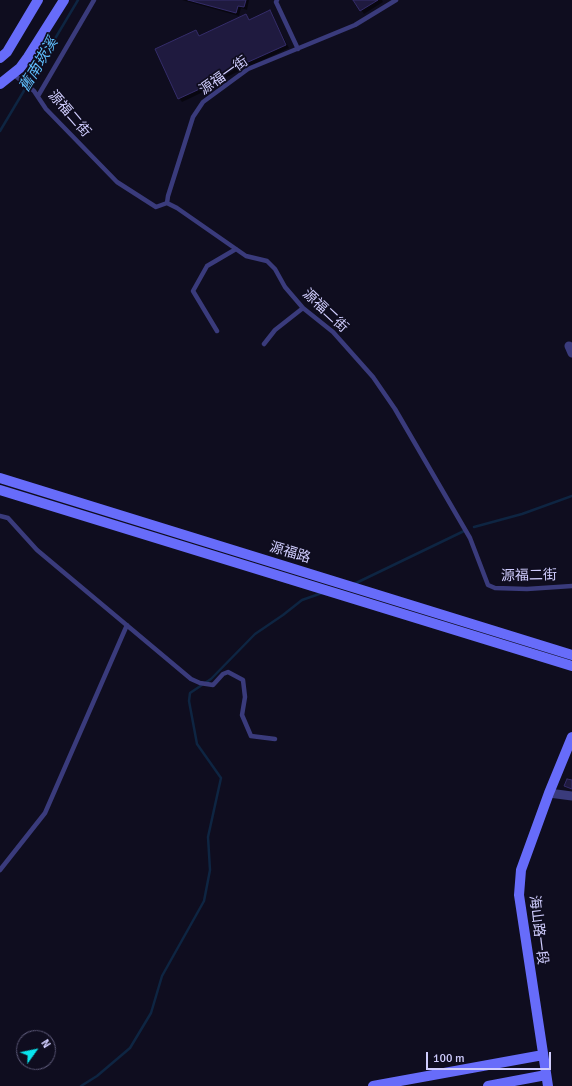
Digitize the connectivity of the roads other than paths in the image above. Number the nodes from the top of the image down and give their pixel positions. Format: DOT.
graph roads {
  1 [pos="38,0"];
  2 [pos="64,0"];
  3 [pos="94,0"];
  4 [pos="278,0"];
  5 [pos="396,0"];
  6 [pos="298,49"];
  7 [pos="0,58"];
  8 [pos="14,74"];
  9 [pos="0,84"];
  10 [pos="38,96"];
  11 [pos="167,203"];
  12 [pos="236,249"];
  13 [pos="303,308"];
  14 [pos="217,331"];
  15 [pos="264,344"];
  16 [pos="0,478"];
  17 [pos="0,490"];
  18 [pos="0,516"];
  19 [pos="572,586"];
  20 [pos="127,625"];
  21 [pos="572,655"];
  22 [pos="572,666"];
  23 [pos="572,737"];
  24 [pos="276,739"];
  25 [pos="549,793"];
  26 [pos="572,796"];
  27 [pos="0,870"];
  28 [pos="543,1055"];
  29 [pos="546,1075"];
  30 [pos="373,1086"];
  31 [pos="488,1086"];
  32 [pos="548,1086"];
  1 -- 7 [label="street"];
  2 -- 8 [label="street"];
  3 -- 10 [label="lane"];
  4 -- 6 [label="lane"];
  5 -- 6 [label="lane, 源福一街"];
  6 -- 11 [label="lane, 源福一街"];
  8 -- 9 [label="street"];
  8 -- 10 [label="lane, 源福二街"];
  10 -- 11 [label="lane, 源福二街"];
  11 -- 12 [label="lane, 源福二街"];
  12 -- 13 [label="lane, 源福二街"];
  12 -- 14 [label="lane"];
  13 -- 15 [label="lane"];
  13 -- 19 [label="lane, 源福二街"];
  16 -- 21 [label="street, 源福路"];
  17 -- 22 [label="street, 源福路"];
  18 -- 20 [label="lane"];
  20 -- 24 [label="lane"];
  20 -- 27 [label="lane"];
  23 -- 25 [label="street, 海山路一段"];
  25 -- 26 [label="street"];
  25 -- 28 [label="street, 海山路一段"];
  28 -- 29 [label="street, 海山路一段"];
  28 -- 30 [label="street"];
  29 -- 31 [label="street"];
  29 -- 32 [label="street, 海山路一段"];
}
